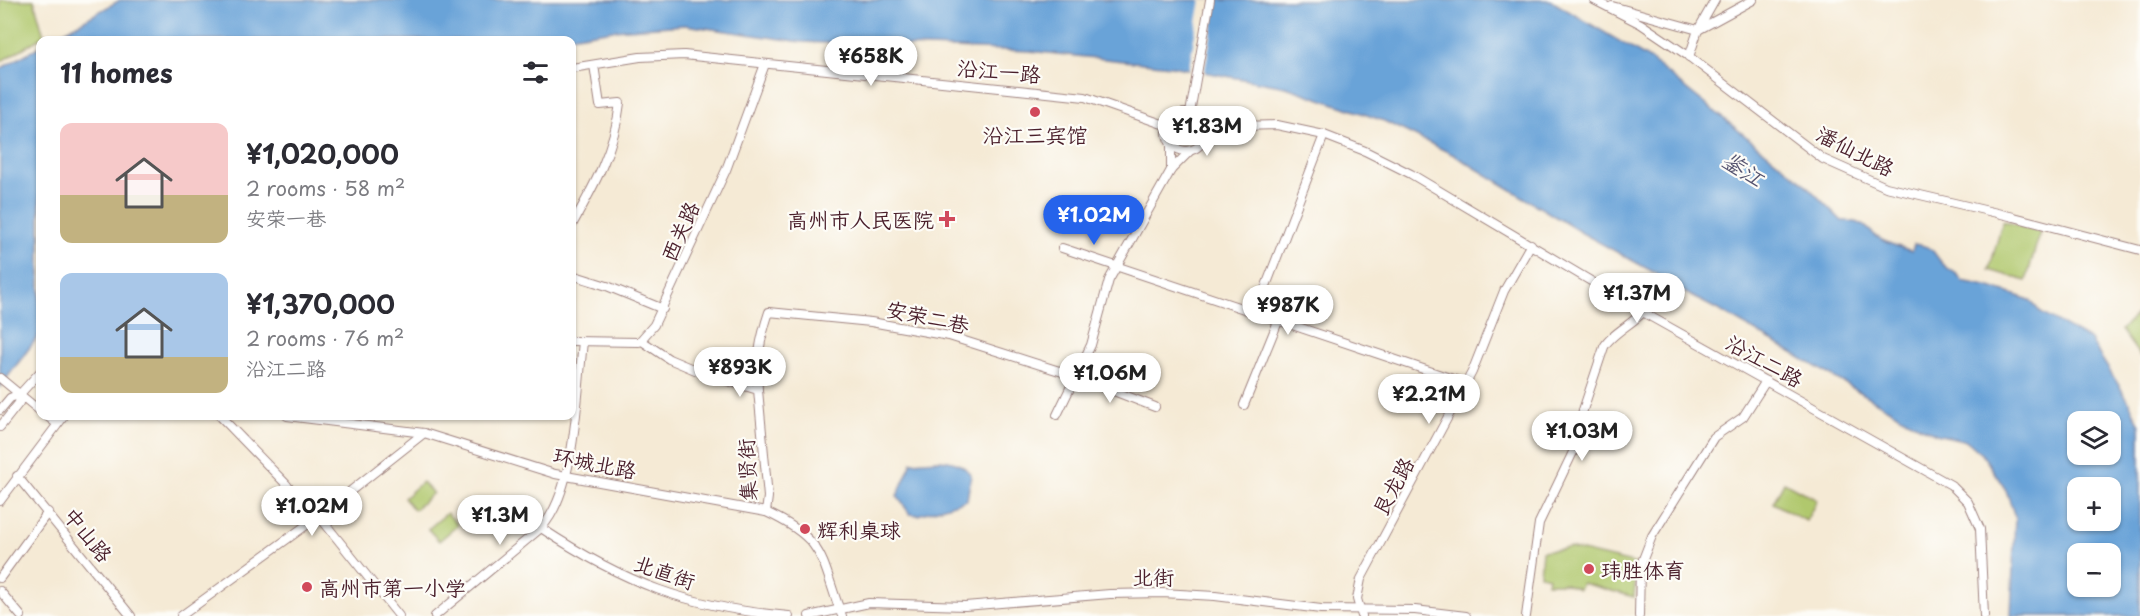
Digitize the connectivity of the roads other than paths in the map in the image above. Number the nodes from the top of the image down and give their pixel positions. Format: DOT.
graph roads {
  1 [pos="1210,0"];
  2 [pos="1594,0"];
  3 [pos="1715,0"];
  4 [pos="1753,0"];
  5 [pos="1608,5"];
  6 [pos="1698,30"];
  7 [pos="1689,57"];
  8 [pos="765,64"];
  9 [pos="594,65"];
  10 [pos="576,67"];
  11 [pos="1190,113"];
  12 [pos="1168,126"];
  13 [pos="1205,127"];
  14 [pos="1324,135"];
  15 [pos="1170,143"];
  16 [pos="1190,151"];
  17 [pos="1171,170"];
  18 [pos="576,218"];
  19 [pos="1531,244"];
  20 [pos="1062,248"];
  21 [pos="2140,250"];
  22 [pos="1116,268"];
  23 [pos="576,276"];
  24 [pos="663,309"];
  25 [pos="769,312"];
  26 [pos="1256,312"];
  27 [pos="1643,312"];
  28 [pos="1279,319"];
  29 [pos="576,341"];
  30 [pos="642,341"];
  31 [pos="583,342"];
  32 [pos="36,376"];
  33 [pos="1075,376"];
  34 [pos="0,378"];
  35 [pos="1766,381"];
  36 [pos="1465,383"];
  37 [pos="758,390"];
  38 [pos="20,394"];
  39 [pos="576,401"];
  40 [pos="1245,405"];
  41 [pos="1155,407"];
  42 [pos="36,408"];
  43 [pos="0,410"];
  44 [pos="1057,415"];
  45 [pos="52,420"];
  46 [pos="59,420"];
  47 [pos="224,420"];
  48 [pos="319,420"];
  49 [pos="574,420"];
  50 [pos="56,423"];
  51 [pos="0,427"];
  52 [pos="424,433"];
  53 [pos="17,476"];
  54 [pos="567,476"];
  55 [pos="0,501"];
  56 [pos="48,512"];
  57 [pos="766,512"];
  58 [pos="316,518"];
  59 [pos="541,528"];
  60 [pos="0,578"];
  61 [pos="0,591"];
  62 [pos="841,612"];
  63 [pos="1361,612"];
  64 [pos="21,616"];
  65 [pos="131,616"];
  66 [pos="181,616"];
  67 [pos="399,616"];
  68 [pos="435,616"];
  69 [pos="789,616"];
  70 [pos="809,616"];
  71 [pos="1466,616"];
  72 [pos="1526,616"];
  73 [pos="1639,616"];
  74 [pos="1984,616"];
  1 -- 11 [label="street"];
  2 -- 5 [label="street, 潘仙北路"];
  3 -- 6 [label="street"];
  4 -- 6 [label="street"];
  5 -- 6 [label="street"];
  5 -- 7 [label="street, 潘仙北路"];
  6 -- 7 [label="street"];
  7 -- 21 [label="street, 潘仙北路"];
  8 -- 9 [label="street, 沿江一路"];
  8 -- 12 [label="street, 沿江一路"];
  8 -- 24 [label="street, 西关路"];
  9 -- 10 [label="street, 沿江一路"];
  9 -- 18 [label="street"];
  11 -- 12 [label="street"];
  11 -- 13 [label="street"];
  12 -- 15 [label="street"];
  13 -- 14 [label="street, 沿江二路"];
  13 -- 16 [label="street"];
  14 -- 19 [label="street, 沿江二路"];
  14 -- 26 [label="street"];
  15 -- 16 [label="street"];
  15 -- 17 [label="street"];
  16 -- 17 [label="street"];
  17 -- 22 [label="street"];
  19 -- 27 [label="street, 沿江二路"];
  19 -- 36 [label="street, 艮龙路"];
  20 -- 22 [label="street"];
  22 -- 26 [label="street"];
  22 -- 33 [label="street"];
  23 -- 24 [label="street"];
  24 -- 30 [label="street, 西关路"];
  25 -- 33 [label="street, 安荣二巷"];
  25 -- 37 [label="street, 集贤街"];
  26 -- 28 [label="street"];
  27 -- 35 [label="street, 沿江二路"];
  27 -- 72 [label="street"];
  28 -- 36 [label="street"];
  28 -- 40 [label="street"];
  29 -- 31 [label="street"];
  30 -- 31 [label="street"];
  30 -- 37 [label="street"];
  31 -- 39 [label="street"];
  32 -- 38 [label="street"];
  33 -- 41 [label="street, 安荣二巷"];
  33 -- 44 [label="street"];
  34 -- 38 [label="street"];
  35 -- 73 [label="street"];
  35 -- 74 [label="street, 沿江二路"];
  36 -- 63 [label="street, 艮龙路"];
  37 -- 57 [label="street, 集贤街"];
  38 -- 42 [label="street"];
  38 -- 43 [label="street"];
  38 -- 51 [label="street"];
  45 -- 50 [label="street"];
  46 -- 50 [label="street"];
  47 -- 58 [label="street"];
  48 -- 52 [label="street, 环城北路"];
  49 -- 54 [label="street"];
  50 -- 53 [label="street"];
  52 -- 54 [label="street, 环城北路"];
  52 -- 58 [label="street"];
  53 -- 55 [label="street"];
  53 -- 56 [label="street, 中山路"];
  54 -- 57 [label="street, 环城北路"];
  54 -- 59 [label="street"];
  56 -- 60 [label="street"];
  56 -- 65 [label="street, 中山路"];
  57 -- 62 [label="street, 环城北路"];
  58 -- 66 [label="street"];
  58 -- 67 [label="street"];
  59 -- 68 [label="street"];
  59 -- 69 [label="street, 北直街"];
  61 -- 64 [label="street"];
  62 -- 63 [label="street, 北街"];
  62 -- 70 [label="street"];
  63 -- 71 [label="street, 北街"];
}
